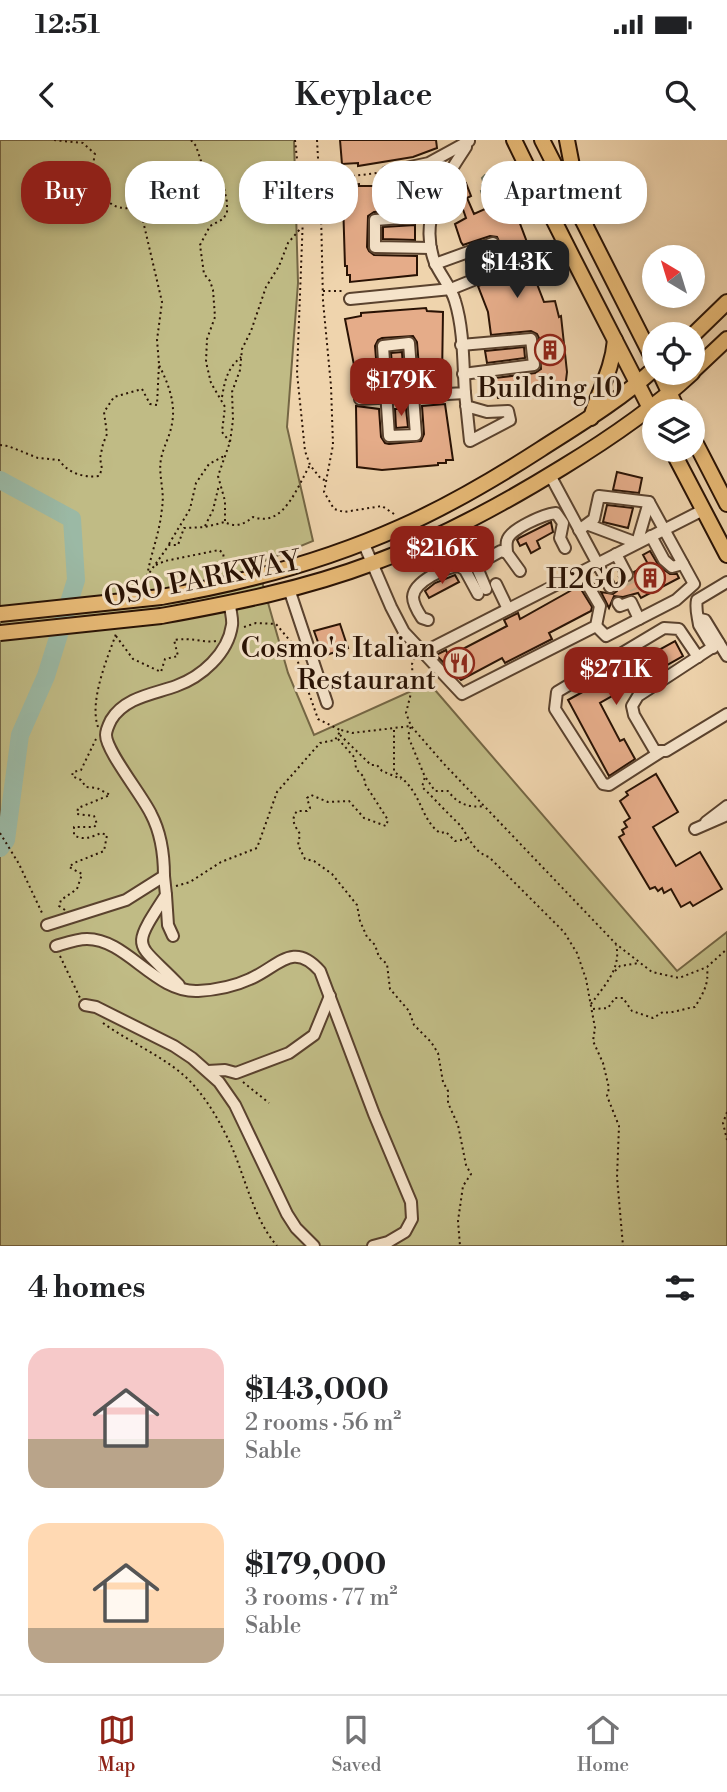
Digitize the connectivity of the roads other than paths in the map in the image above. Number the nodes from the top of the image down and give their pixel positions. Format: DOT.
graph roads {
  1 [pos="514,140"];
  2 [pos="542,140"];
  3 [pos="567,140"];
  4 [pos="468,141"];
  5 [pos="433,161"];
  6 [pos="455,161"];
  7 [pos="375,224"];
  8 [pos="430,224"];
  9 [pos="586,228"];
  10 [pos="431,248"];
  11 [pos="435,264"];
  12 [pos="451,289"];
  13 [pos="350,299"];
  14 [pos="727,302"];
  15 [pos="705,323"];
  16 [pos="642,338"];
  17 [pos="727,339"];
  18 [pos="615,340"];
  19 [pos="461,345"];
  20 [pos="705,360"];
  21 [pos="463,374"];
  22 [pos="642,380"];
  23 [pos="639,383"];
  24 [pos="665,385"];
  25 [pos="678,385"];
  26 [pos="465,393"];
  27 [pos="669,394"];
  28 [pos="414,396"];
  29 [pos="387,398"];
  30 [pos="360,399"];
  31 [pos="646,399"];
  32 [pos="665,399"];
  33 [pos="672,399"];
  34 [pos="466,405"];
  35 [pos="591,418"];
  36 [pos="642,419"];
  37 [pos="705,461"];
  38 [pos="678,462"];
  39 [pos="550,475"];
  40 [pos="649,502"];
  41 [pos="727,504"];
  42 [pos="703,510"];
  43 [pos="584,527"];
  44 [pos="663,530"];
  45 [pos="651,536"];
  46 [pos="363,542"];
  47 [pos="637,543"];
  48 [pos="565,548"];
  49 [pos="507,553"];
  50 [pos="616,554"];
  51 [pos="727,555"];
  52 [pos="373,563"];
  53 [pos="597,564"];
  54 [pos="683,564"];
  55 [pos="520,572"];
  56 [pos="580,572"];
  57 [pos="627,575"];
  58 [pos="727,582"];
  59 [pos="610,587"];
  60 [pos="289,589"];
  61 [pos="486,589"];
  62 [pos="635,590"];
  63 [pos="631,602"];
  64 [pos="618,603"];
  65 [pos="230,604"];
  66 [pos="508,609"];
  67 [pos="0,614"];
  68 [pos="639,619"];
  69 [pos="428,620"];
  70 [pos="596,626"];
  71 [pos="0,633"];
  72 [pos="716,646"];
  73 [pos="420,651"];
  74 [pos="727,656"];
  75 [pos="698,657"];
  76 [pos="327,703"];
  77 [pos="727,714"];
  78 [pos="662,751"];
  79 [pos="727,806"];
  80 [pos="727,815"];
  81 [pos="164,876"];
  82 [pos="166,892"];
  83 [pos="47,925"];
  84 [pos="173,936"];
  85 [pos="56,946"];
  86 [pos="183,989"];
  87 [pos="330,996"];
  88 [pos="85,1006"];
  89 [pos="208,1071"];
  90 [pos="314,1246"];
  91 [pos="373,1246"];
  1 -- 18 [label="main road"];
  2 -- 9 [label="main road"];
  3 -- 9 [label="main road"];
  4 -- 5 [label="street"];
  4 -- 6 [label="street"];
  7 -- 10 [label="street"];
  8 -- 10 [label="street"];
  9 -- 16 [label="main road"];
  10 -- 11 [label="street"];
  11 -- 12 [label="street"];
  11 -- 12 [label="street"];
  12 -- 13 [label="street"];
  12 -- 19 [label="street"];
  14 -- 15 [label="main road"];
  17 -- 20 [label="main road, OSO PARKWAY"];
  18 -- 23 [label="main road"];
  18 -- 35 [label="main road"];
  19 -- 21 [label="street"];
  19 -- 21 [label="street"];
  21 -- 26 [label="street"];
  22 -- 23 [label="main road, OSO PARKWAY"];
  23 -- 31 [label="main road"];
  23 -- 35 [label="main road, OSO PARKWAY"];
  24 -- 27 [label="main road"];
  25 -- 27 [label="main road, OSO PARKWAY"];
  26 -- 28 [label="street"];
  26 -- 34 [label="street"];
  27 -- 32 [label="main road, OSO PARKWAY"];
  27 -- 33 [label="main road"];
  28 -- 29 [label="street"];
  28 -- 29 [label="street"];
  28 -- 29 [label="street"];
  29 -- 30 [label="street"];
  34 -- 34 [label="street"];
  35 -- 46 [label="main road, OSO PARKWAY"];
  36 -- 39 [label="main road, OSO PARKWAY"];
  37 -- 41 [label="main road"];
  38 -- 42 [label="main road"];
  39 -- 43 [label="street"];
  39 -- 52 [label="main road, OSO PARKWAY"];
  40 -- 43 [label="street"];
  40 -- 44 [label="street"];
  40 -- 47 [label="street"];
  42 -- 44 [label="street"];
  42 -- 51 [label="main road"];
  43 -- 47 [label="street"];
  43 -- 53 [label="street"];
  44 -- 45 [label="street"];
  44 -- 54 [label="street"];
  45 -- 47 [label="street"];
  45 -- 54 [label="street"];
  46 -- 52 [label="street"];
  46 -- 67 [label="main road, OSO PARKWAY, bridge"];
  47 -- 50 [label="street"];
  48 -- 49 [label="street"];
  49 -- 55 [label="street"];
  49 -- 61 [label="street"];
  50 -- 53 [label="street"];
  50 -- 57 [label="street"];
  52 -- 60 [label="main road, OSO PARKWAY"];
  52 -- 73 [label="street"];
  53 -- 56 [label="street"];
  53 -- 59 [label="street"];
  54 -- 68 [label="street"];
  56 -- 66 [label="street"];
  56 -- 70 [label="street"];
  58 -- 72 [label="street"];
  60 -- 65 [label="main road, OSO PARKWAY"];
  60 -- 76 [label="street"];
  61 -- 66 [label="street"];
  61 -- 69 [label="street"];
  62 -- 63 [label="street"];
  63 -- 64 [label="street"];
  63 -- 68 [label="street"];
  65 -- 71 [label="main road, OSO PARKWAY, bridge"];
  65 -- 81 [label="street"];
  66 -- 73 [label="street"];
  68 -- 70 [label="street"];
  70 -- 73 [label="street"];
  72 -- 74 [label="street"];
  72 -- 75 [label="street"];
  75 -- 78 [label="street"];
  75 -- 78 [label="street"];
  77 -- 78 [label="street"];
  79 -- 80 [label="street"];
  81 -- 82 [label="street"];
  81 -- 83 [label="street"];
  82 -- 84 [label="street"];
  82 -- 86 [label="street"];
  85 -- 86 [label="street"];
  86 -- 87 [label="street"];
  87 -- 89 [label="street"];
  87 -- 91 [label="street"];
  88 -- 89 [label="street"];
  89 -- 90 [label="street"];
}
